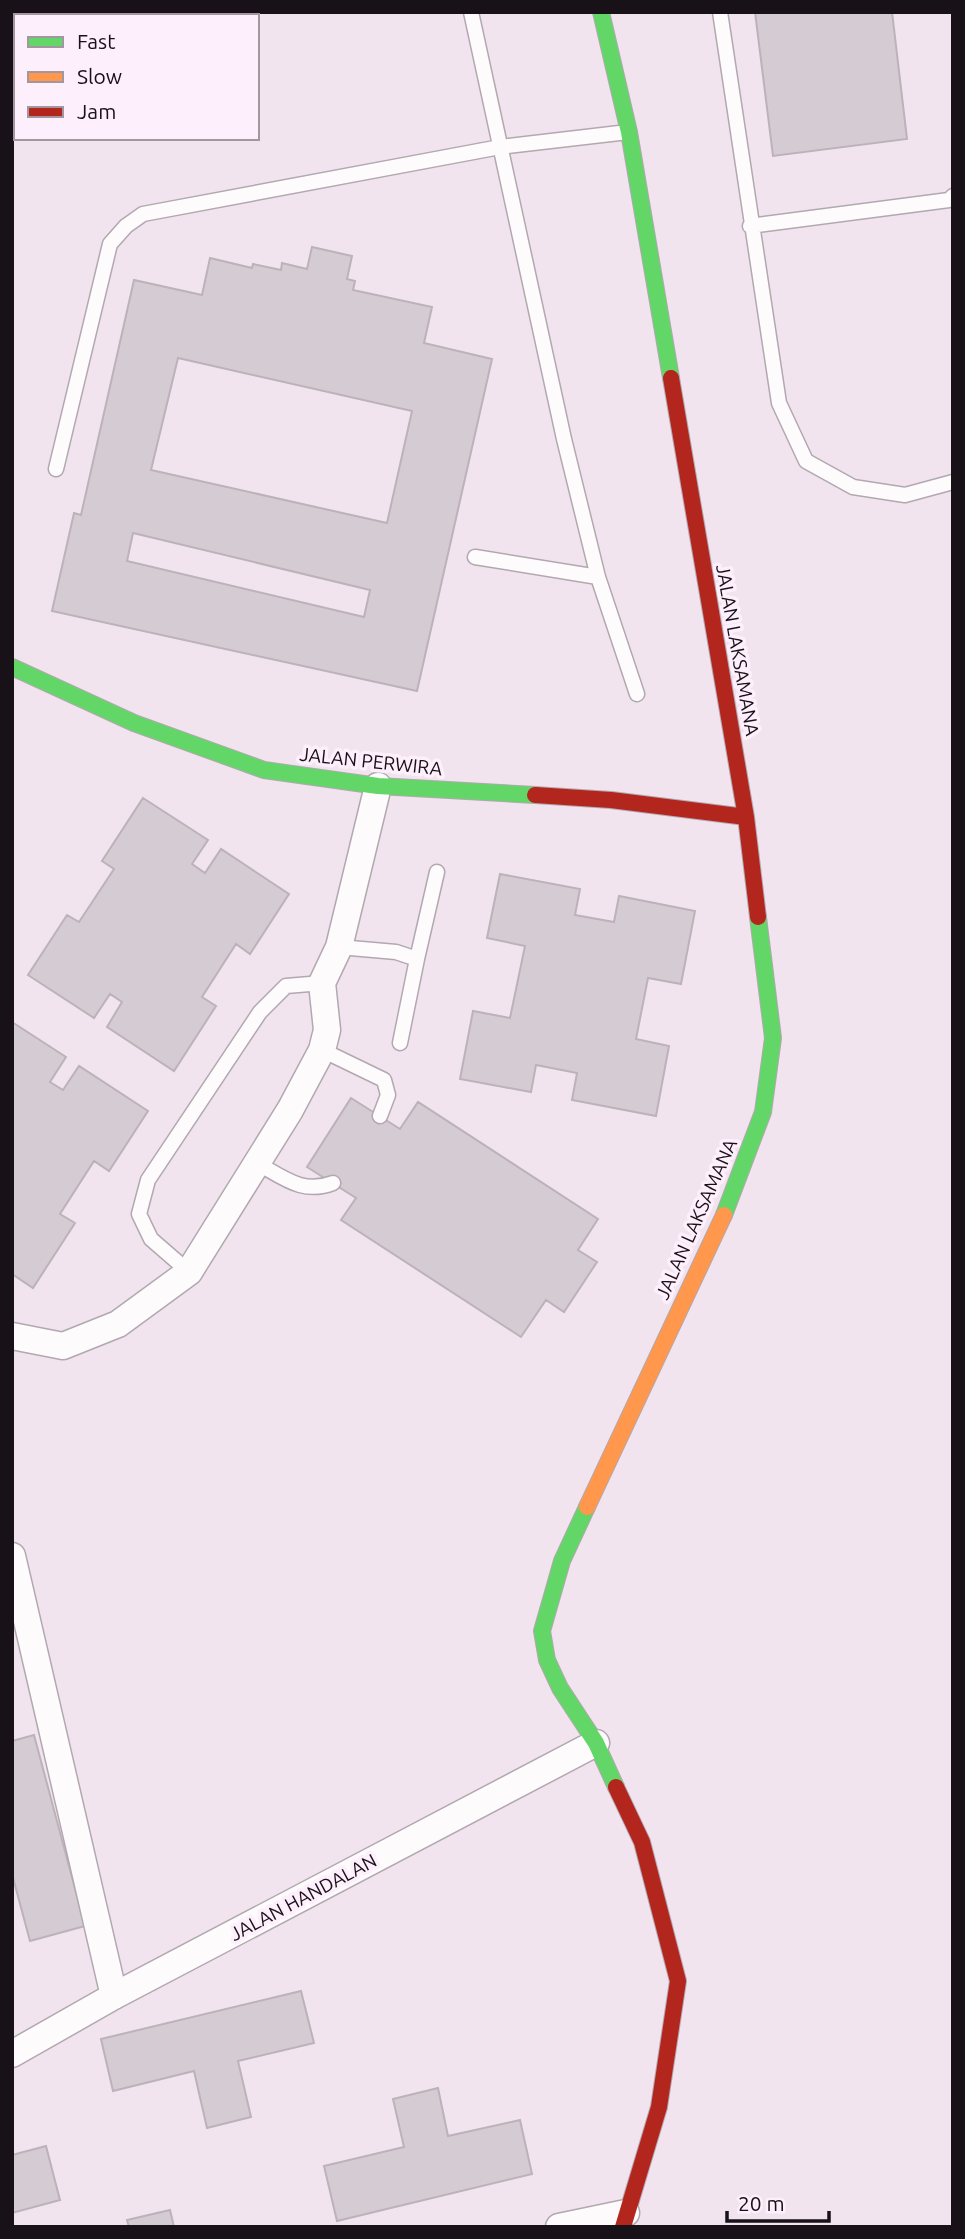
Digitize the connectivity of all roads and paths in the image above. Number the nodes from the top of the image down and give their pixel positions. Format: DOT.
graph roads {
  1 [pos="471,12"];
  2 [pos="601,12"];
  3 [pos="720,12"];
  4 [pos="629,132"];
  5 [pos="500,147"];
  6 [pos="953,196"];
  7 [pos="750,226"];
  8 [pos="56,469"];
  9 [pos="953,482"];
  10 [pos="475,557"];
  11 [pos="598,577"];
  12 [pos="12,667"];
  13 [pos="637,694"];
  14 [pos="378,786"];
  15 [pos="746,817"];
  16 [pos="437,872"];
  17 [pos="339,947"];
  18 [pos="417,959"];
  19 [pos="322,983"];
  20 [pos="400,1043"];
  21 [pos="322,1051"];
  22 [pos="380,1116"];
  23 [pos="256,1162"];
  24 [pos="332,1183"];
  25 [pos="188,1272"];
  26 [pos="12,1336"];
  27 [pos="12,1556"];
  28 [pos="596,1743"];
  29 [pos="114,1996"];
  30 [pos="12,2054"];
  31 [pos="624,2220"];
  32 [pos="559,2227"];
  1 -- 5 [label="lane"];
  2 -- 4 [label="street, JALAN LAKSAMANA"];
  3 -- 7 [label="lane"];
  4 -- 5 [label="lane"];
  4 -- 15 [label="street, JALAN LAKSAMANA"];
  5 -- 8 [label="lane"];
  5 -- 11 [label="lane"];
  6 -- 7 [label="lane"];
  7 -- 9 [label="lane"];
  10 -- 11 [label="lane"];
  11 -- 13 [label="lane"];
  12 -- 14 [label="street, JALAN PERWIRA"];
  14 -- 15 [label="street, JALAN PERWIRA"];
  14 -- 17 [label="street"];
  15 -- 28 [label="street, JALAN LAKSAMANA"];
  16 -- 18 [label="lane"];
  17 -- 18 [label="lane"];
  17 -- 19 [label="street"];
  18 -- 20 [label="lane"];
  19 -- 21 [label="street"];
  19 -- 25 [label="lane"];
  21 -- 22 [label="lane"];
  21 -- 23 [label="street"];
  23 -- 24 [label="lane"];
  23 -- 25 [label="street"];
  25 -- 26 [label="street"];
  27 -- 29 [label="street"];
  28 -- 29 [label="street, JALAN HANDALAN"];
  28 -- 31 [label="street, JALAN LAKSAMANA"];
  29 -- 30 [label="street, JALAN HANDALAN"];
  31 -- 32 [label="street"];
}
